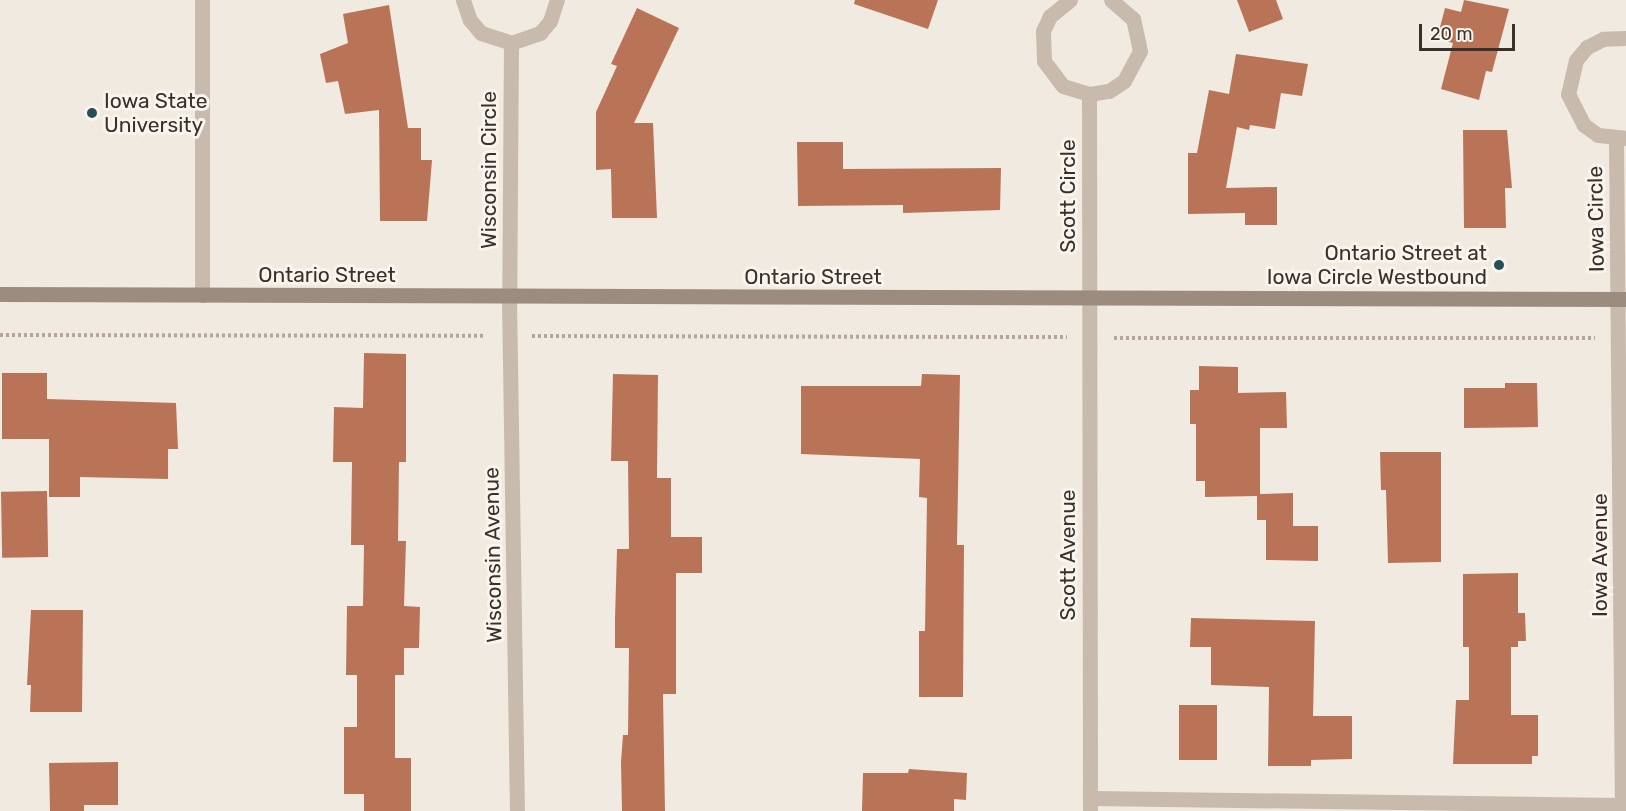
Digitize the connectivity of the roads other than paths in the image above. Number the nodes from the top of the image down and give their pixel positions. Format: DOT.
graph roads {
  1 [pos="202,0"];
  2 [pos="463,0"];
  3 [pos="557,0"];
  4 [pos="1070,0"];
  5 [pos="1112,0"];
  6 [pos="1626,38"];
  7 [pos="511,43"];
  8 [pos="1089,94"];
  9 [pos="1621,138"];
  10 [pos="0,294"];
  11 [pos="202,295"];
  12 [pos="509,298"];
  13 [pos="1089,298"];
  14 [pos="1622,299"];
  15 [pos="1624,537"];
  16 [pos="1090,804"];
  17 [pos="1622,808"];
  18 [pos="517,811"];
  1 -- 11 [label="street"];
  2 -- 7 [label="street"];
  3 -- 7 [label="street"];
  4 -- 8 [label="street"];
  5 -- 8 [label="street"];
  6 -- 9 [label="street, Iowa Circle"];
  7 -- 12 [label="street, Wisconsin Circle"];
  8 -- 13 [label="street, Scott Circle"];
  9 -- 14 [label="street, Iowa Circle"];
  10 -- 11 [label="main road, Ontario Street"];
  11 -- 12 [label="main road, Ontario Street"];
  12 -- 13 [label="main road, Ontario Street"];
  12 -- 18 [label="street, Wisconsin Avenue"];
  13 -- 14 [label="main road, Ontario Street"];
  13 -- 16 [label="street, Scott Avenue"];
  14 -- 15 [label="street, Iowa Avenue"];
  15 -- 17 [label="street, Iowa Avenue"];
  16 -- 17 [label="street"];
}
